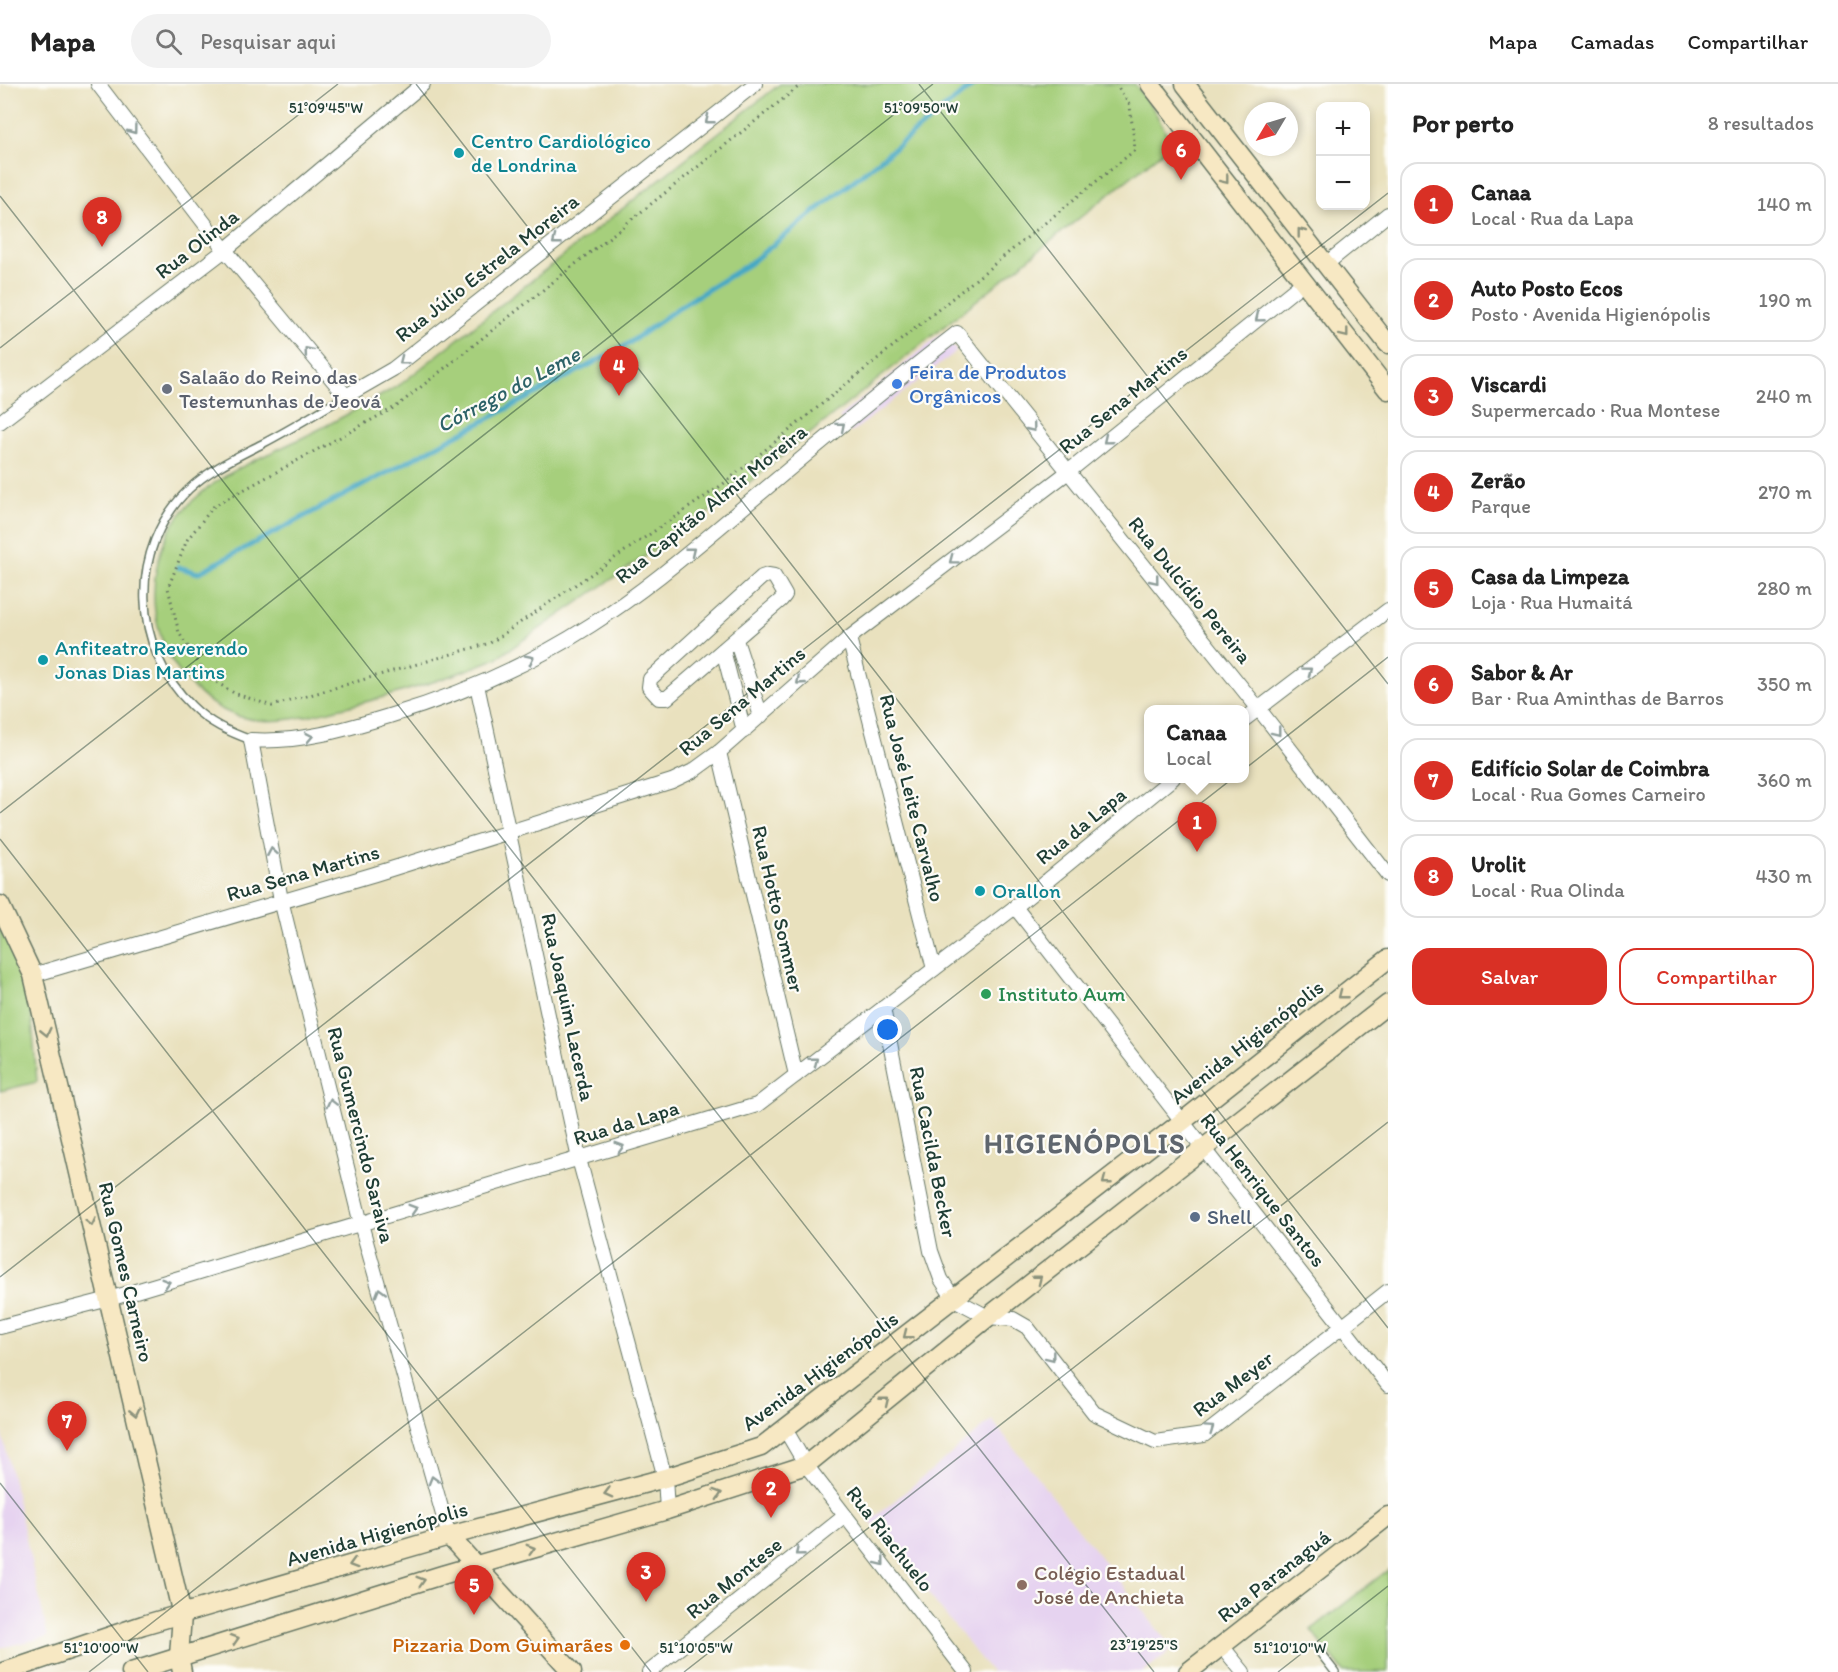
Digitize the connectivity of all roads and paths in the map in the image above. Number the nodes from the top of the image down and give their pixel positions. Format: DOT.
graph roads {
  1 [pos="98,84"];
  2 [pos="755,84"];
  3 [pos="802,84"];
  4 [pos="1116,84"];
  5 [pos="1150,84"];
  6 [pos="1186,84"];
  7 [pos="415,86"];
  8 [pos="1388,214"];
  9 [pos="225,250"];
  10 [pos="1326,264"];
  11 [pos="1305,281"];
  12 [pos="957,333"];
  13 [pos="1388,344"];
  14 [pos="1388,390"];
  15 [pos="346,396"];
  16 [pos="0,422"];
  17 [pos="1068,472"];
  18 [pos="1388,610"];
  19 [pos="849,638"];
  20 [pos="736,639"];
  21 [pos="723,650"];
  22 [pos="477,685"];
  23 [pos="1258,708"];
  24 [pos="761,716"];
  25 [pos="1249,716"];
  26 [pos="744,731"];
  27 [pos="251,740"];
  28 [pos="719,752"];
  29 [pos="1167,783"];
  30 [pos="510,833"];
  31 [pos="1388,876"];
  32 [pos="281,900"];
  33 [pos="0,905"];
  34 [pos="1015,907"];
  35 [pos="1388,959"];
  36 [pos="934,969"];
  37 [pos="33,975"];
  38 [pos="1388,1004"];
  39 [pos="883,1008"];
  40 [pos="796,1075"];
  41 [pos="1183,1121"];
  42 [pos="1204,1148"];
  43 [pos="579,1159"];
  44 [pos="361,1224"];
  45 [pos="1388,1291"];
  46 [pos="110,1299"];
  47 [pos="954,1299"];
  48 [pos="988,1317"];
  49 [pos="0,1327"];
  50 [pos="1342,1327"];
  51 [pos="1388,1385"];
  52 [pos="784,1429"];
  53 [pos="806,1465"];
  54 [pos="665,1478"];
  55 [pos="668,1510"];
  56 [pos="845,1516"];
  57 [pos="1388,1516"];
  58 [pos="449,1536"];
  59 [pos="474,1565"];
  60 [pos="182,1615"];
  61 [pos="1221,1646"];
  62 [pos="1318,1650"];
  63 [pos="180,1664"];
  64 [pos="4,1672"];
  65 [pos="131,1672"];
  66 [pos="572,1672"];
  67 [pos="649,1672"];
  68 [pos="966,1672"];
  69 [pos="1188,1672"];
  70 [pos="1243,1672"];
  71 [pos="1335,1672"];
  1 -- 9 [label="street, one-way"];
  2 -- 15 [label="street, Rua Júlio Estrela Moreira, one-way"];
  3 -- 4 [label="path"];
  5 -- 11 [label="main road, one-way"];
  10 -- 6 [label="main road, one-way"];
  7 -- 9 [label="street, Rua Olinda"];
  8 -- 10 [label="street"];
  15 -- 9 [label="street, one-way"];
  9 -- 16 [label="street, Rua Olinda"];
  10 -- 13 [label="main road"];
  11 -- 14 [label="main road, one-way"];
  11 -- 17 [label="street, Rua Sena Martins, one-way"];
  12 -- 17 [label="street, Rua Dulcídio Pereira, one-way"];
  22 -- 12 [label="street, Rua Capitão Almir Moreira, one-way"];
  15 -- 27 [label="lane, Rua Júlio Estrela Moreira"];
  17 -- 19 [label="street, Rua Sena Martins, one-way"];
  17 -- 23 [label="street, Rua Dulcídio Pereira, one-way"];
  23 -- 18 [label="street, one-way"];
  19 -- 24 [label="street, Rua Sena Martins, one-way"];
  19 -- 36 [label="street, Rua José Leite Carvalho"];
  20 -- 21 [label="street"];
  20 -- 21 [label="street"];
  20 -- 24 [label="street"];
  21 -- 26 [label="street"];
  27 -- 22 [label="street, Rua Capitão Almir Moreira, one-way"];
  22 -- 30 [label="street, Rua Joaquim Lacerda"];
  23 -- 25 [label="street"];
  23 -- 31 [label="street, Rua Dulcídio Pereira, one-way"];
  24 -- 26 [label="street, Rua Sena Martins"];
  26 -- 28 [label="street, Rua Sena Martins"];
  32 -- 27 [label="street, Rua Gumercindo Saraiva, one-way"];
  28 -- 30 [label="street, Rua Sena Martins"];
  28 -- 40 [label="street, Rua Hotto Sommer"];
  29 -- 34 [label="street, Rua da Lapa"];
  30 -- 32 [label="street, Rua Sena Martins"];
  30 -- 43 [label="street, Rua Joaquim Lacerda"];
  32 -- 37 [label="street, Rua Sena Martins"];
  44 -- 32 [label="street, Rua Gumercindo Saraiva, one-way"];
  33 -- 37 [label="main road, Rua Gomes Carneiro"];
  34 -- 36 [label="street, Rua da Lapa"];
  34 -- 41 [label="street, Rua Henrique Santos"];
  35 -- 41 [label="main road, Avenida Higienópolis, one-way"];
  36 -- 39 [label="street, Rua da Lapa"];
  37 -- 46 [label="main road, Rua Gomes Carneiro, one-way"];
  38 -- 42 [label="main road"];
  40 -- 39 [label="street, Rua da Lapa, one-way"];
  39 -- 47 [label="street, Rua Cacilda Becker"];
  43 -- 40 [label="street, Rua da Lapa, one-way"];
  41 -- 42 [label="street, Rua Henrique Santos"];
  41 -- 47 [label="main road, Avenida Higienópolis, one-way"];
  48 -- 42 [label="main road, one-way"];
  42 -- 50 [label="street, Rua Henrique Santos"];
  44 -- 43 [label="street, Rua da Lapa, one-way"];
  43 -- 54 [label="street, Rua Joaquim Lacerda"];
  46 -- 44 [label="street, Rua da Lapa, one-way"];
  58 -- 44 [label="street, Rua Gumercindo Saraiva, one-way"];
  45 -- 50 [label="street, Rua Meyer"];
  46 -- 49 [label="street, Rua da Lapa"];
  46 -- 60 [label="main road, Rua Gomes Carneiro, one-way"];
  47 -- 48 [label="street, Rua Meyer"];
  47 -- 52 [label="main road, Avenida Higienópolis, one-way"];
  48 -- 50 [label="street, Rua Meyer, one-way"];
  53 -- 48 [label="main road, one-way"];
  50 -- 51 [label="street, Rua Henrique Santos"];
  52 -- 53 [label="street, Rua Riachuelo"];
  52 -- 54 [label="main road, Avenida Higienópolis"];
  55 -- 53 [label="main road, one-way"];
  53 -- 56 [label="street, Rua Riachuelo"];
  54 -- 55 [label="street, Rua Joaquim Lacerda"];
  54 -- 58 [label="main road, Avenida Higienópolis, one-way"];
  59 -- 55 [label="main road, one-way"];
  56 -- 67 [label="street, Rua Montese, one-way"];
  56 -- 68 [label="street, Rua Riachuelo, one-way"];
  57 -- 61 [label="main road, Rua Paranaguá"];
  58 -- 59 [label="main road"];
  58 -- 60 [label="main road, Avenida Higienópolis, one-way"];
  63 -- 59 [label="main road, one-way"];
  59 -- 66 [label="main road"];
  60 -- 63 [label="main road, Rua Gomes Carneiro"];
  60 -- 64 [label="main road, Avenida Higienópolis"];
  61 -- 69 [label="main road, Rua Paranaguá"];
  61 -- 70 [label="street"];
  62 -- 71 [label="lane"];
  63 -- 65 [label="main road"];
}
